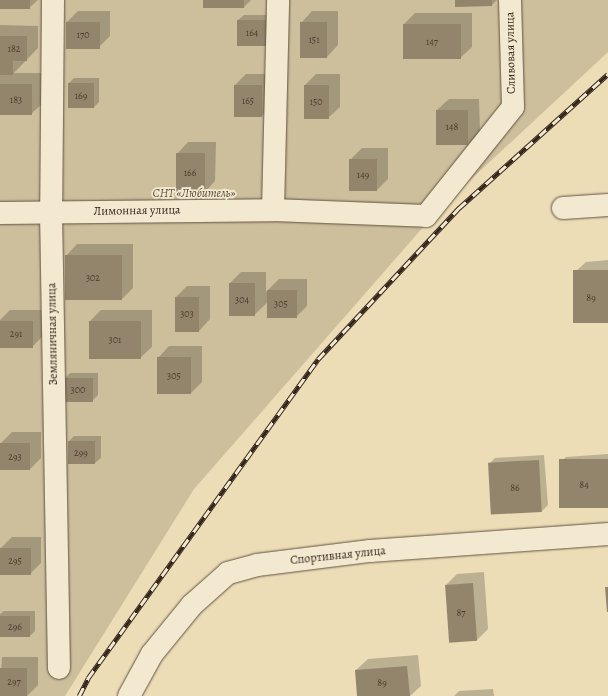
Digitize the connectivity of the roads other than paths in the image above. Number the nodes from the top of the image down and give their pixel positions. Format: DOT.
graph roads {
  1 [pos="53,0"];
  2 [pos="278,0"];
  3 [pos="510,0"];
  4 [pos="608,205"];
  5 [pos="563,208"];
  6 [pos="273,210"];
  7 [pos="51,212"];
  8 [pos="0,213"];
  9 [pos="426,216"];
  10 [pos="608,534"];
  11 [pos="59,668"];
  12 [pos="129,696"];
  1 -- 7 [label="street, Земляничная улица"];
  2 -- 6 [label="street"];
  3 -- 9 [label="street, Сливовая улица"];
  4 -- 5 [label="street"];
  6 -- 7 [label="street, Лимонная улица"];
  6 -- 9 [label="street, Лимонная улица"];
  7 -- 8 [label="street, Лимонная улица"];
  7 -- 11 [label="street, Земляничная улица"];
  10 -- 12 [label="street, Спортивная улица"];
}
